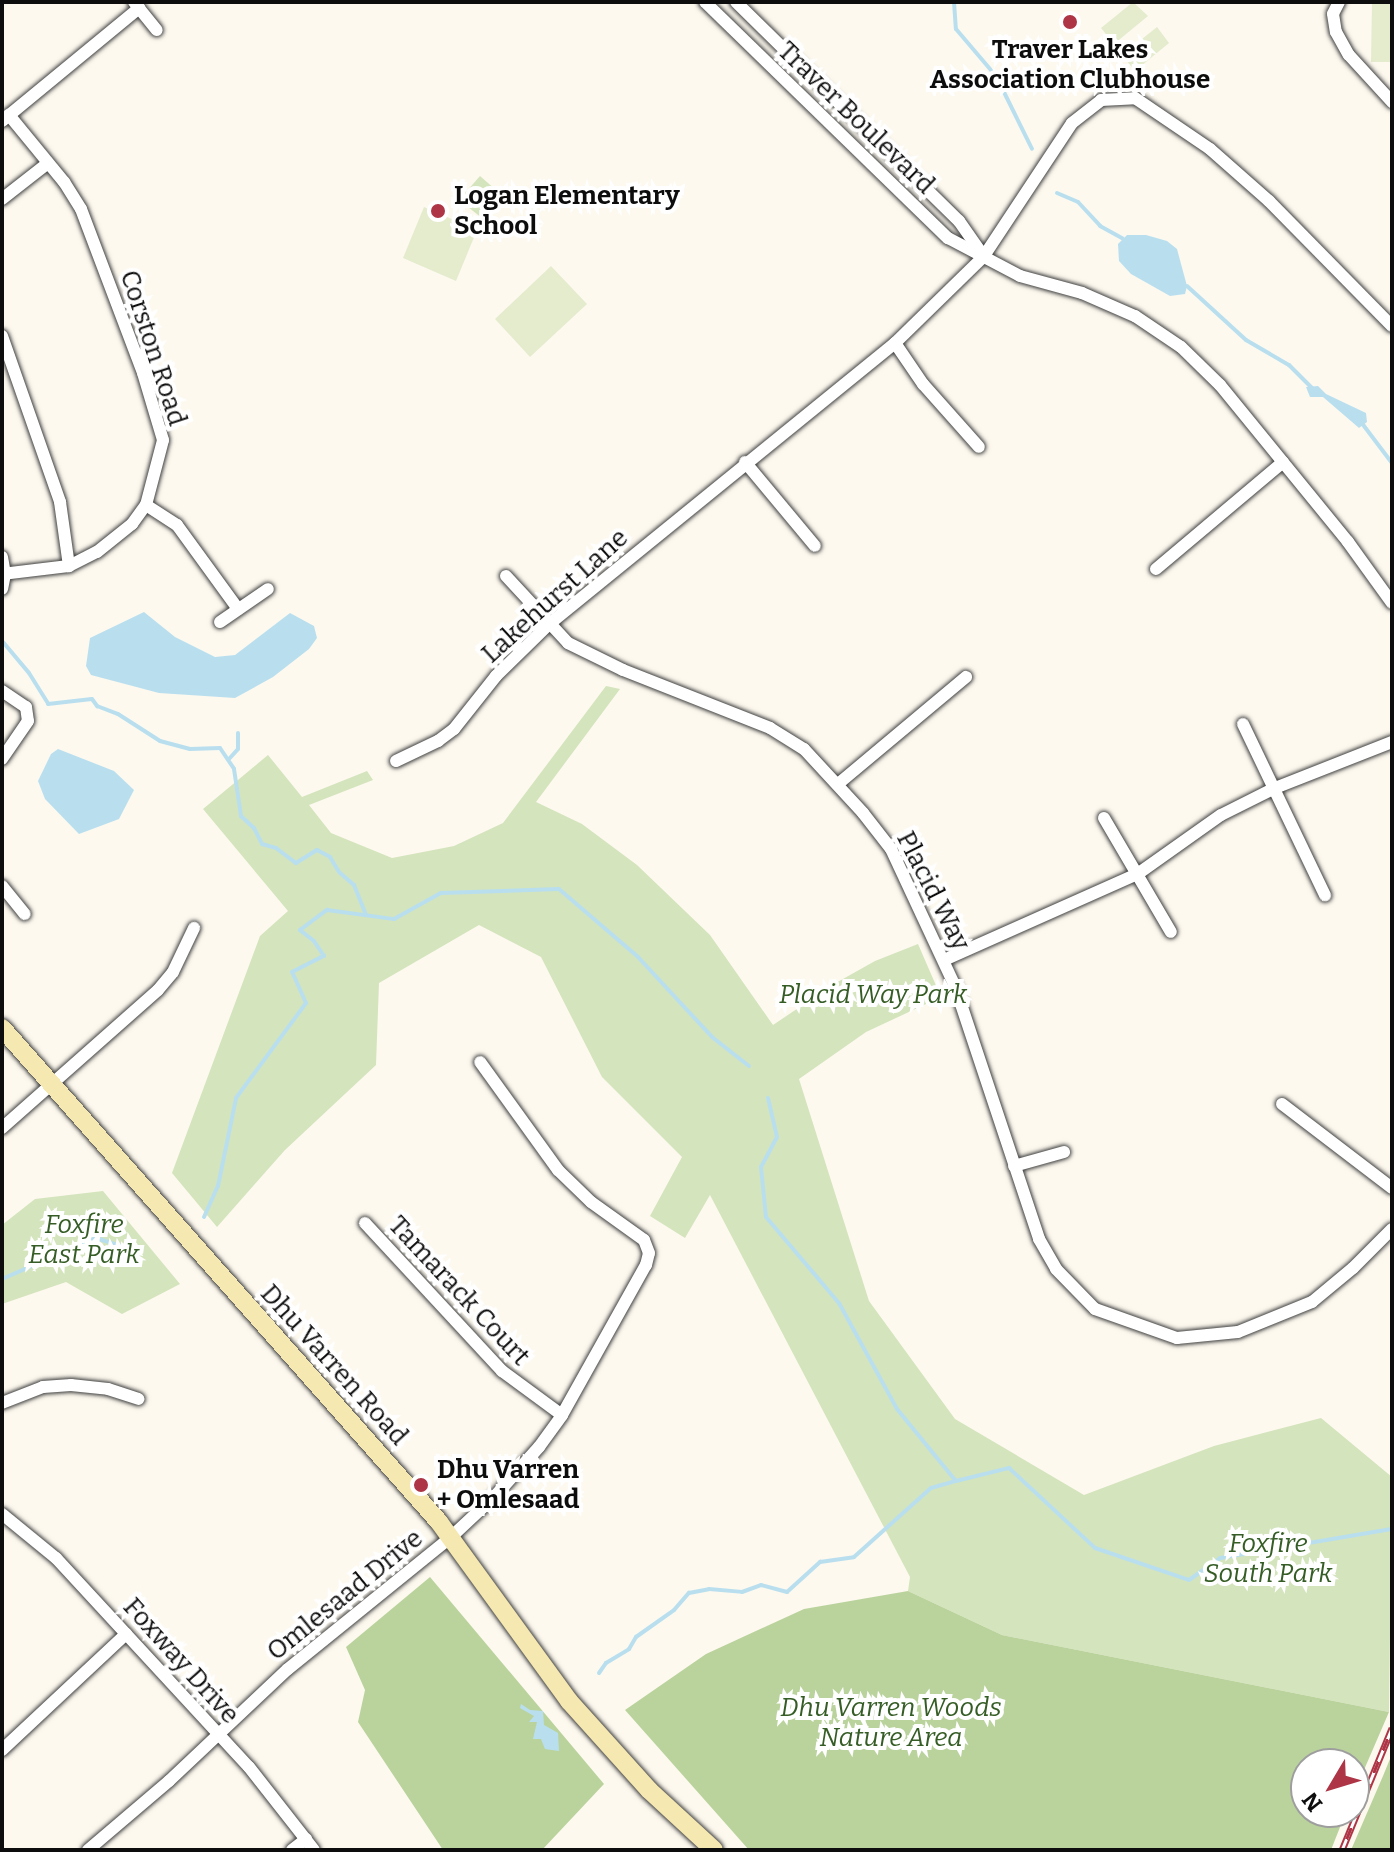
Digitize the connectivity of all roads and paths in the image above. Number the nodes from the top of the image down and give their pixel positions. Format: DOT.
graph roads {
  1 [pos="705,2"];
  2 [pos="736,2"];
  3 [pos="1339,2"];
  4 [pos="137,5"];
  5 [pos="157,30"];
  6 [pos="1392,102"];
  7 [pos="5,118"];
  8 [pos="48,163"];
  9 [pos="2,199"];
  10 [pos="984,256"];
  11 [pos="1392,326"];
  12 [pos="2,336"];
  13 [pos="895,343"];
  14 [pos="979,447"];
  15 [pos="745,462"];
  16 [pos="1283,462"];
  17 [pos="146,505"];
  18 [pos="815,546"];
  19 [pos="2,557"];
  20 [pos="69,566"];
  21 [pos="1156,569"];
  22 [pos="4,574"];
  23 [pos="506,576"];
  24 [pos="2,589"];
  25 [pos="268,589"];
  26 [pos="1392,603"];
  27 [pos="238,609"];
  28 [pos="220,622"];
  29 [pos="548,625"];
  30 [pos="966,677"];
  31 [pos="2,691"];
  32 [pos="1243,724"];
  33 [pos="1392,742"];
  34 [pos="2,759"];
  35 [pos="396,761"];
  36 [pos="838,784"];
  37 [pos="1275,788"];
  38 [pos="1104,818"];
  39 [pos="1139,873"];
  40 [pos="2,886"];
  41 [pos="1325,895"];
  42 [pos="25,914"];
  43 [pos="194,928"];
  44 [pos="1171,932"];
  45 [pos="944,960"];
  46 [pos="2,1028"];
  47 [pos="480,1062"];
  48 [pos="51,1085"];
  49 [pos="1282,1104"];
  50 [pos="2,1128"];
  51 [pos="1064,1152"];
  52 [pos="1014,1166"];
  53 [pos="1392,1188"];
  54 [pos="365,1223"];
  55 [pos="1392,1229"];
  56 [pos="138,1399"];
  57 [pos="2,1403"];
  58 [pos="562,1415"];
  59 [pos="2,1514"];
  60 [pos="450,1538"];
  61 [pos="126,1634"];
  62 [pos="217,1734"];
  63 [pos="2,1750"];
  64 [pos="310,1845"];
  65 [pos="88,1850"];
  66 [pos="292,1850"];
  67 [pos="714,1850"];
  1 -- 10 [label="street, Traver Boulevard"];
  2 -- 10 [label="street, Traver Boulevard"];
  3 -- 6 [label="street"];
  4 -- 5 [label="street"];
  4 -- 7 [label="street"];
  7 -- 8 [label="street, Corston Road"];
  8 -- 9 [label="street"];
  8 -- 17 [label="street, Corston Road"];
  10 -- 11 [label="street, Lakehurst Lane"];
  10 -- 13 [label="street, Lakehurst Lane"];
  10 -- 16 [label="street, Traver Boulevard"];
  12 -- 20 [label="street"];
  13 -- 14 [label="street"];
  13 -- 15 [label="street, Lakehurst Lane"];
  15 -- 18 [label="street"];
  15 -- 29 [label="street, Lakehurst Lane"];
  16 -- 21 [label="street"];
  16 -- 26 [label="street, Traver Boulevard"];
  17 -- 20 [label="street, Corston Road"];
  17 -- 27 [label="street"];
  19 -- 22 [label="street"];
  20 -- 22 [label="street, Corston Road"];
  22 -- 24 [label="street"];
  23 -- 29 [label="street, Placid Way"];
  25 -- 27 [label="street"];
  27 -- 28 [label="street"];
  29 -- 35 [label="street, Lakehurst Lane"];
  29 -- 36 [label="street, Placid Way"];
  30 -- 36 [label="street"];
  31 -- 34 [label="street"];
  32 -- 37 [label="street"];
  33 -- 37 [label="street"];
  36 -- 45 [label="street, Placid Way"];
  37 -- 39 [label="street"];
  37 -- 41 [label="street"];
  38 -- 39 [label="street"];
  39 -- 44 [label="street"];
  39 -- 45 [label="street"];
  40 -- 42 [label="street"];
  43 -- 48 [label="street"];
  45 -- 52 [label="street, Placid Way"];
  46 -- 48 [label="main road, Dhu Varren Road"];
  47 -- 58 [label="street, Omlesaad Drive"];
  48 -- 50 [label="street"];
  48 -- 60 [label="main road, Dhu Varren Road"];
  49 -- 53 [label="street"];
  51 -- 52 [label="street"];
  52 -- 55 [label="street, Placid Way"];
  54 -- 58 [label="street, Tamarack Court"];
  56 -- 57 [label="street"];
  58 -- 60 [label="street, Omlesaad Drive"];
  59 -- 61 [label="street, Foxway Drive"];
  60 -- 62 [label="street, Omlesaad Drive"];
  60 -- 67 [label="main road, Dhu Varren Road"];
  61 -- 62 [label="street, Foxway Drive"];
  61 -- 63 [label="street"];
  62 -- 64 [label="street, Foxway Drive"];
  62 -- 65 [label="street, Omlesaad Drive"];
  64 -- 66 [label="street"];
}
